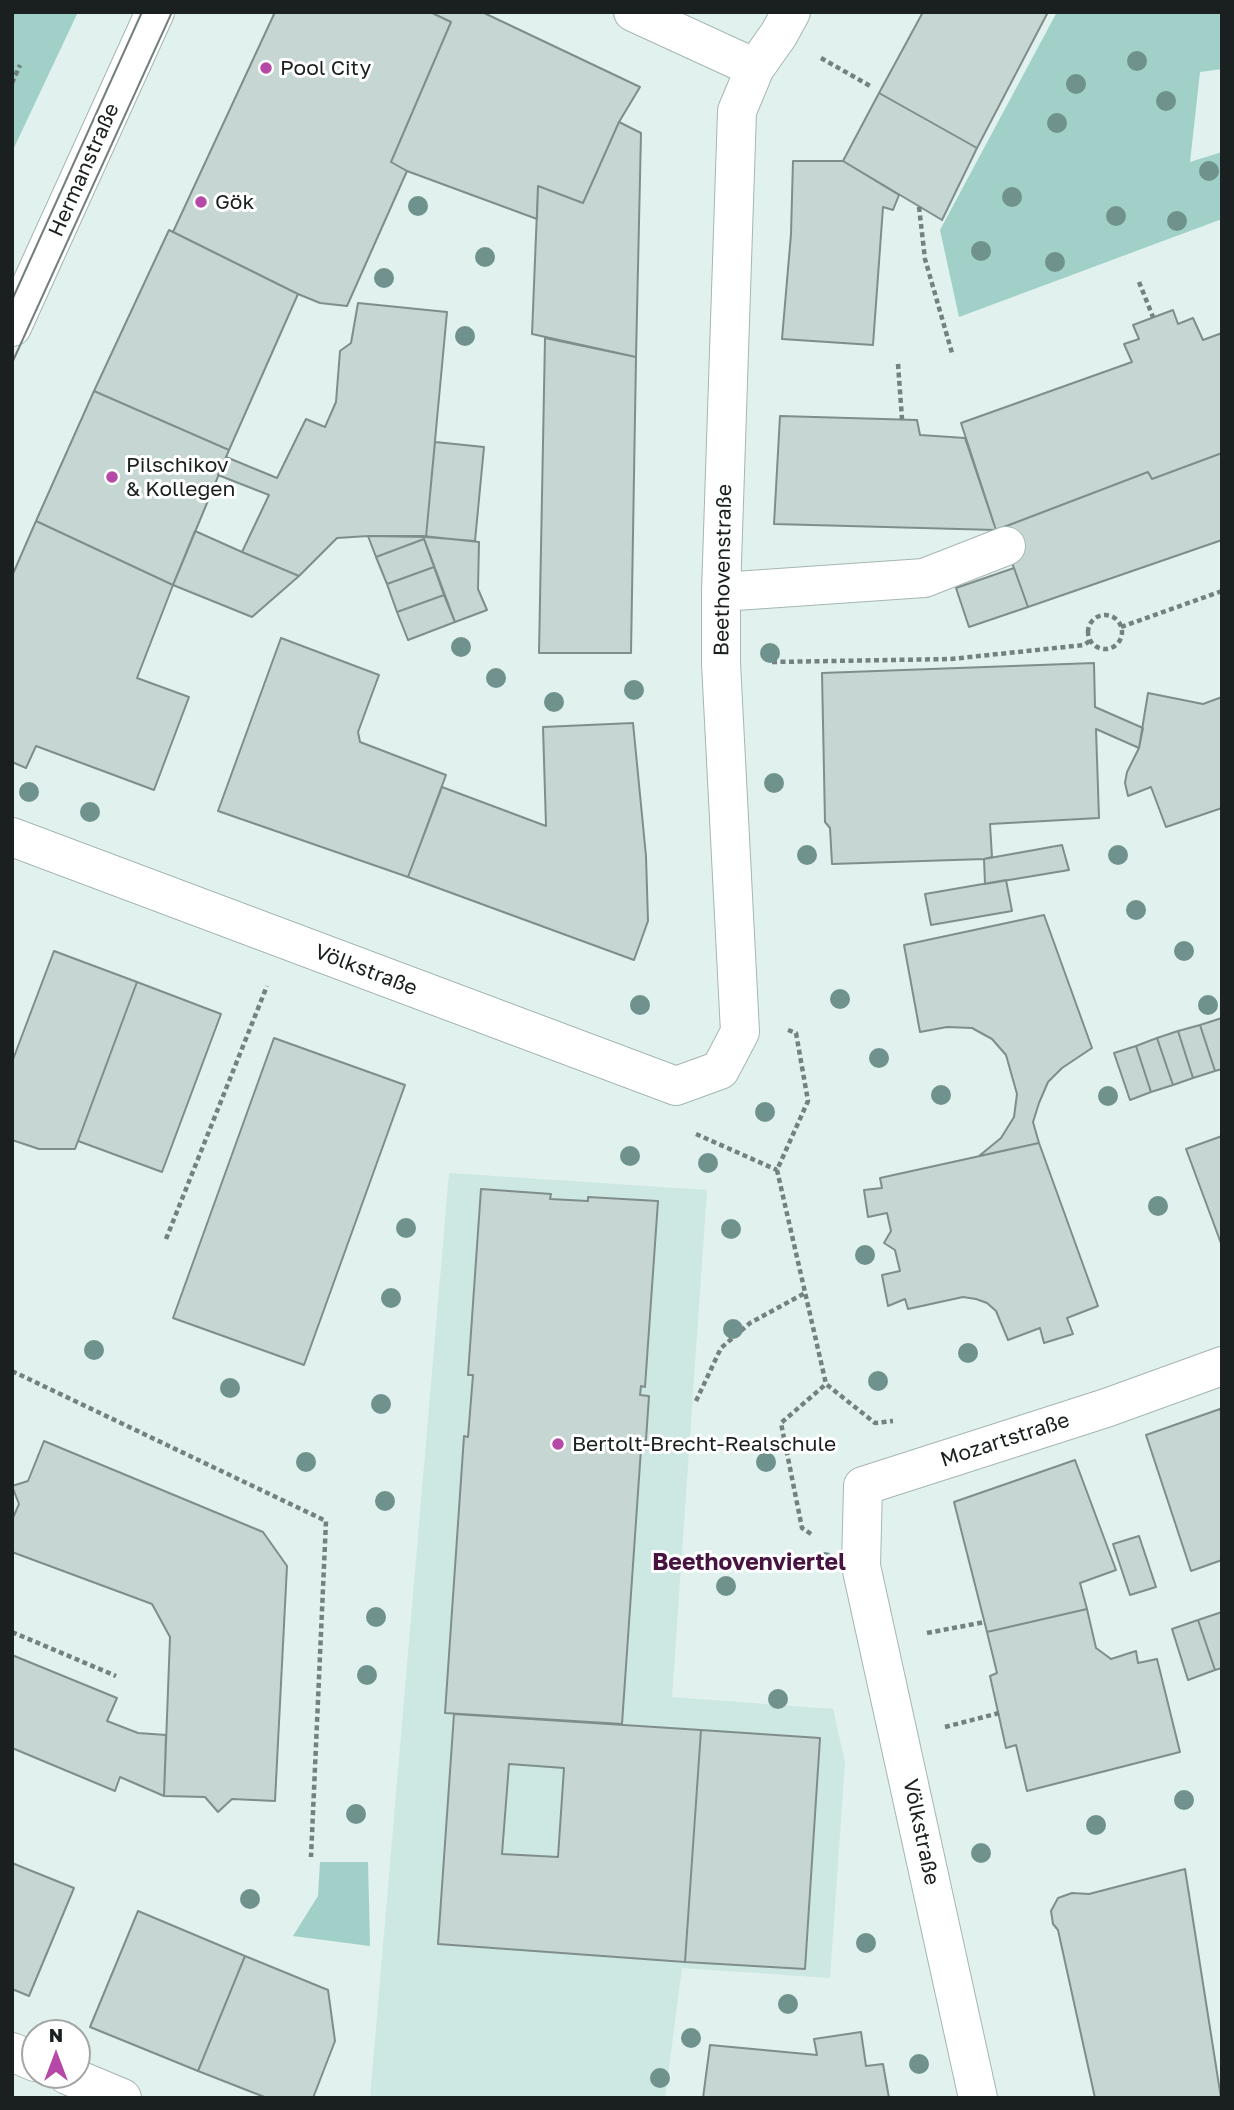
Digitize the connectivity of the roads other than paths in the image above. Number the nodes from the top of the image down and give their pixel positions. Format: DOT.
graph roads {
  1 [pos="155,12"];
  2 [pos="633,12"];
  3 [pos="791,12"];
  4 [pos="755,68"];
  5 [pos="12,327"];
  6 [pos="1006,545"];
  7 [pos="721,592"];
  8 [pos="12,837"];
  9 [pos="720,1070"];
  10 [pos="1222,1366"];
  11 [pos="861,1566"];
  12 [pos="91,2085"];
  13 [pos="122,2098"];
  14 [pos="978,2098"];
  1 -- 5 [label="street, Hermanstraße"];
  2 -- 4 [label="street"];
  3 -- 4 [label="street, Beethovenstraße"];
  4 -- 7 [label="street, Beethovenstraße"];
  6 -- 7 [label="street"];
  7 -- 9 [label="street, Beethovenstraße"];
  8 -- 9 [label="street, Völkstraße"];
  10 -- 11 [label="street, Mozartstraße"];
  11 -- 14 [label="street, Völkstraße"];
  12 -- 13 [label="street"];
}
